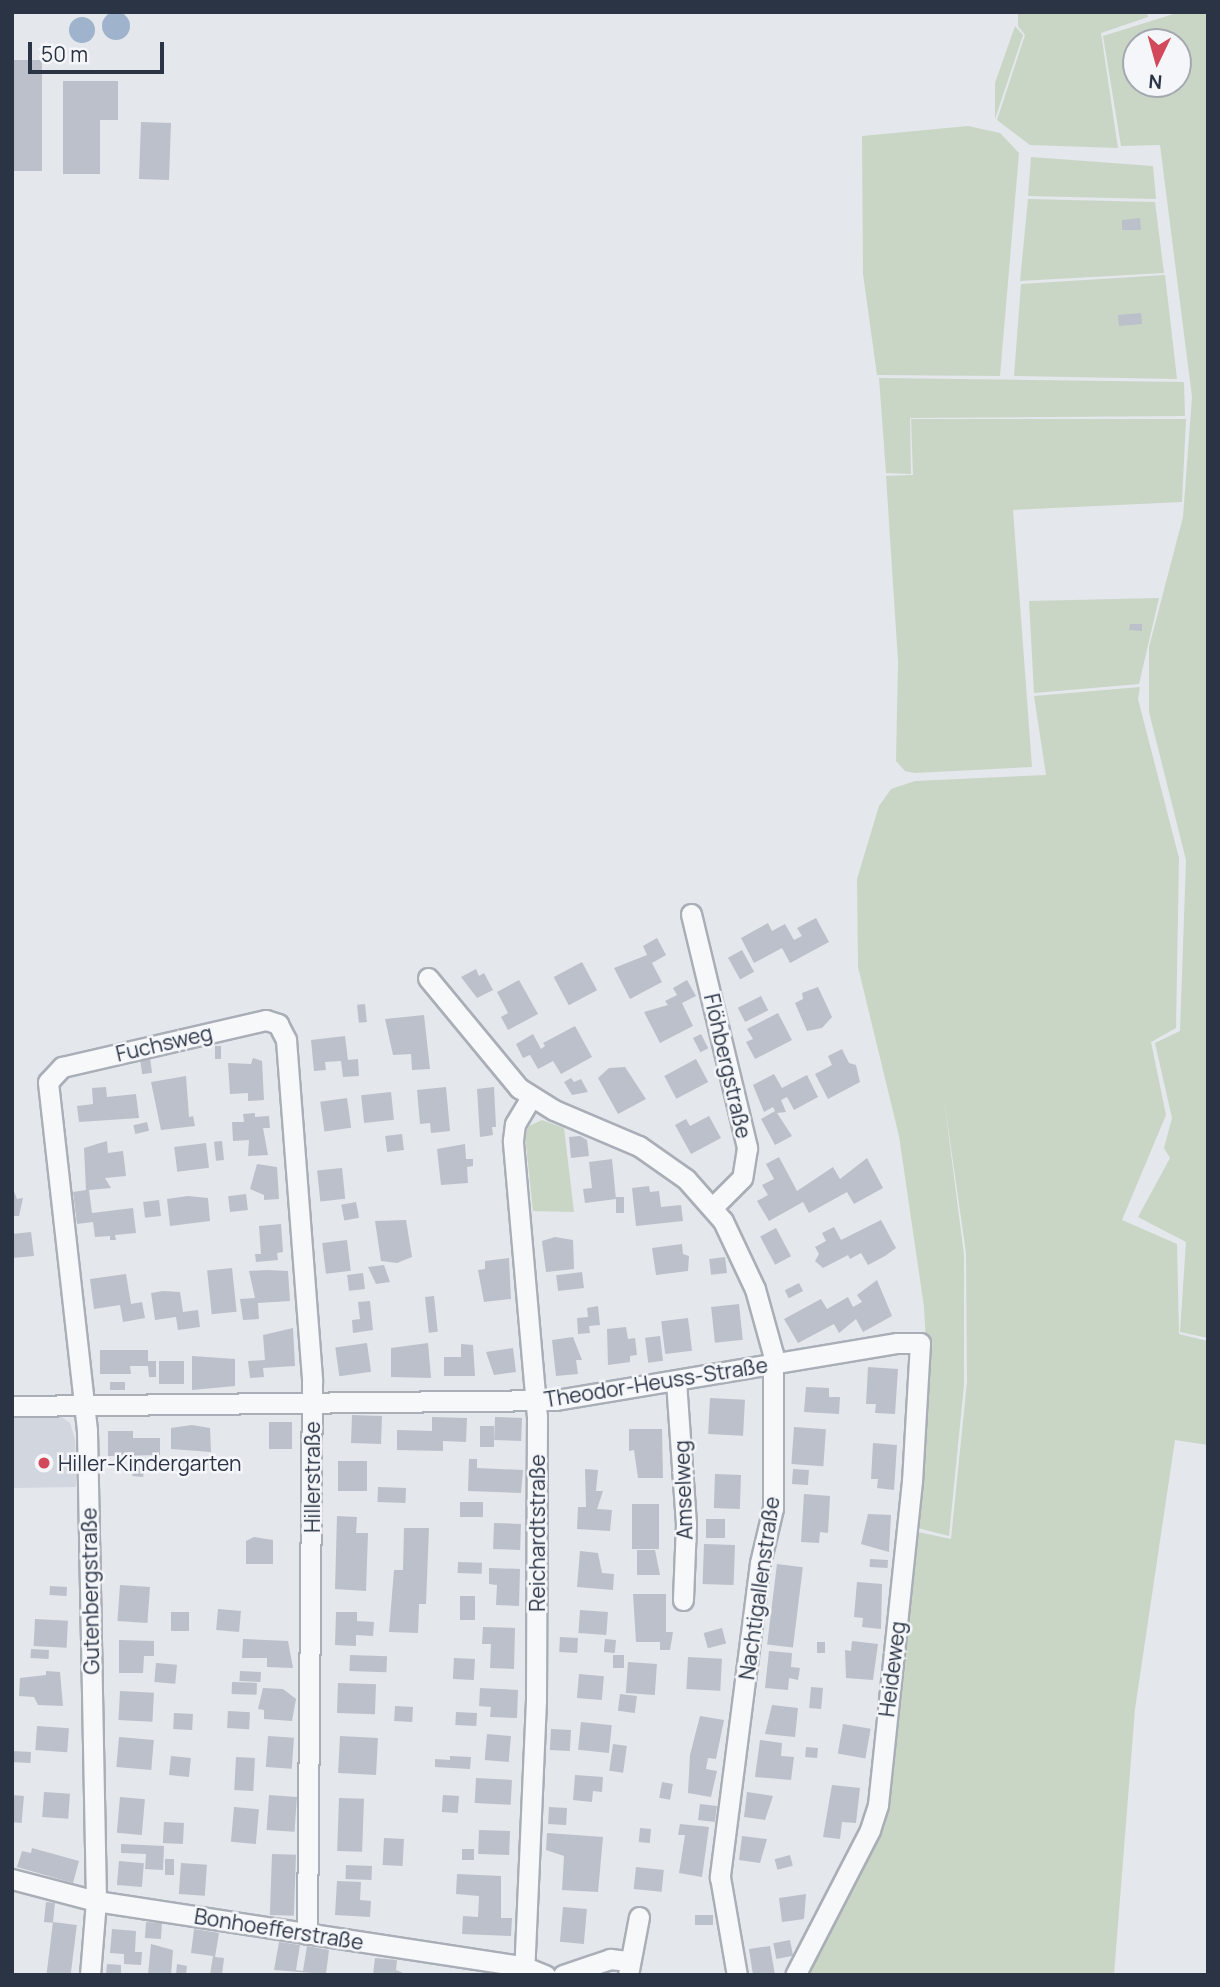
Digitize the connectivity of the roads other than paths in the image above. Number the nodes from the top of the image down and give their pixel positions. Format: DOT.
graph roads {
  1 [pos="691,914"];
  2 [pos="428,978"];
  3 [pos="278,1024"];
  4 [pos="52,1074"];
  5 [pos="531,1097"];
  6 [pos="713,1207"];
  7 [pos="920,1343"];
  8 [pos="772,1364"];
  9 [pos="676,1381"];
  10 [pos="537,1401"];
  11 [pos="312,1403"];
  12 [pos="85,1404"];
  13 [pos="12,1406"];
  14 [pos="683,1600"];
  15 [pos="12,1879"];
  16 [pos="96,1901"];
  17 [pos="639,1917"];
  18 [pos="307,1934"];
  19 [pos="629,1968"];
  20 [pos="524,1971"];
  21 [pos="90,1975"];
  22 [pos="545,1975"];
  23 [pos="564,1975"];
  24 [pos="737,1975"];
  25 [pos="795,1975"];
  1 -- 6 [label="street, Flöhbergstraße"];
  2 -- 5 [label="street, Nachtigallenstraße"];
  3 -- 4 [label="street, Fuchsweg"];
  3 -- 11 [label="street, Hillerstraße"];
  4 -- 12 [label="street, Gutenbergstraße"];
  5 -- 6 [label="street, Nachtigallenstraße"];
  5 -- 10 [label="street, Reichardtstraße"];
  6 -- 8 [label="street, Nachtigallenstraße"];
  7 -- 8 [label="street, Theodor-Heuss-Straße"];
  7 -- 25 [label="street, Heideweg"];
  8 -- 9 [label="street, Theodor-Heuss-Straße"];
  8 -- 24 [label="street, Nachtigallenstraße"];
  9 -- 10 [label="street, Theodor-Heuss-Straße"];
  9 -- 14 [label="street, Amselweg"];
  10 -- 11 [label="street, Theodor-Heuss-Straße"];
  10 -- 20 [label="street, Reichardtstraße"];
  11 -- 12 [label="street, Theodor-Heuss-Straße"];
  11 -- 18 [label="street, Hillerstraße"];
  12 -- 13 [label="street, Theodor-Heuss-Straße"];
  12 -- 16 [label="street, Gutenbergstraße"];
  15 -- 16 [label="street, Bonhoefferstraße"];
  16 -- 18 [label="street, Bonhoefferstraße"];
  16 -- 21 [label="street, Gutenbergstraße"];
  17 -- 19 [label="street"];
  18 -- 20 [label="street, Bonhoefferstraße"];
  19 -- 23 [label="street"];
  20 -- 22 [label="street, Bonhoefferstraße"];
}
